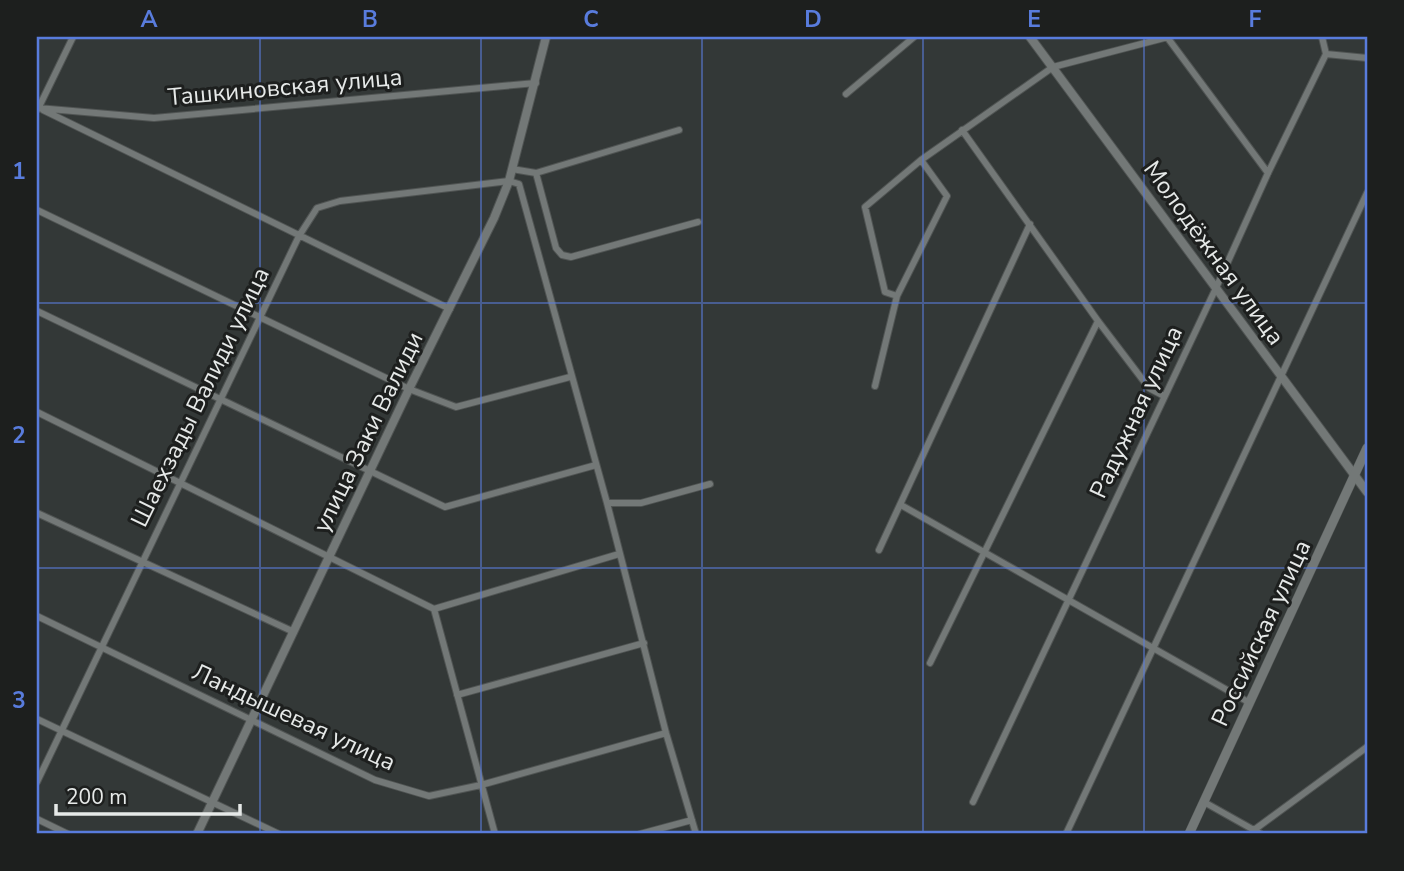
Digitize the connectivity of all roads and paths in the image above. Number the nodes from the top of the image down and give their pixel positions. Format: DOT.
graph roads {
  1 [pos="73,37"];
  2 [pos="546,37"];
  3 [pos="914,37"];
  4 [pos="1030,37"];
  5 [pos="1167,37"];
  6 [pos="1322,37"];
  7 [pos="1326,54"];
  8 [pos="1367,58"];
  9 [pos="1053,67"];
  10 [pos="536,83"];
  11 [pos="846,94"];
  12 [pos="37,109"];
  13 [pos="679,130"];
  14 [pos="962,130"];
  15 [pos="921,160"];
  16 [pos="512,169"];
  17 [pos="536,173"];
  18 [pos="1268,173"];
  19 [pos="509,181"];
  20 [pos="1367,193"];
  21 [pos="37,210"];
  22 [pos="698,222"];
  23 [pos="1030,224"];
  24 [pos="299,236"];
  25 [pos="1216,288"];
  26 [pos="897,296"];
  27 [pos="450,309"];
  28 [pos="37,311"];
  29 [pos="260,318"];
  30 [pos="1098,321"];
  31 [pos="1280,375"];
  32 [pos="570,377"];
  33 [pos="875,386"];
  34 [pos="409,389"];
  35 [pos="1164,396"];
  36 [pos="221,401"];
  37 [pos="37,412"];
  38 [pos="1367,448"];
  39 [pos="596,465"];
  40 [pos="370,472"];
  41 [pos="1355,475"];
  42 [pos="180,484"];
  43 [pos="710,485"];
  44 [pos="1367,492"];
  45 [pos="607,503"];
  46 [pos="901,505"];
  47 [pos="37,513"];
  48 [pos="880,550"];
  49 [pos="985,553"];
  50 [pos="619,554"];
  51 [pos="328,557"];
  52 [pos="142,561"];
  53 [pos="1069,600"];
  54 [pos="434,609"];
  55 [pos="37,616"];
  56 [pos="294,632"];
  57 [pos="644,643"];
  58 [pos="102,646"];
  59 [pos="1154,650"];
  60 [pos="930,663"];
  61 [pos="457,695"];
  62 [pos="1250,703"];
  63 [pos="37,719"];
  64 [pos="251,720"];
  65 [pos="61,731"];
  66 [pos="666,733"];
  67 [pos="1367,747"];
  68 [pos="37,782"];
  69 [pos="481,785"];
  70 [pos="973,802"];
  71 [pos="1204,802"];
  72 [pos="212,803"];
  73 [pos="37,819"];
  74 [pos="692,820"];
  75 [pos="1257,832"];
  76 [pos="68,834"];
  77 [pos="197,834"];
  78 [pos="279,834"];
  79 [pos="495,834"];
  80 [pos="640,834"];
  81 [pos="696,834"];
  82 [pos="1066,834"];
  83 [pos="1189,834"];
  1 -- 12 [label="street"];
  2 -- 10 [label="street, улица Заки Валиди"];
  3 -- 11 [label="street"];
  4 -- 9 [label="street, Молодёжная улица"];
  5 -- 9 [label="street"];
  5 -- 18 [label="street"];
  6 -- 7 [label="street"];
  7 -- 8 [label="street"];
  7 -- 18 [label="street, Радужная улица"];
  9 -- 14 [label="street"];
  9 -- 25 [label="street, Молодёжная улица"];
  10 -- 12 [label="street, Ташкиновская улица"];
  10 -- 16 [label="street, улица Заки Валиди"];
  12 -- 24 [label="street"];
  13 -- 17 [label="street"];
  14 -- 15 [label="street"];
  14 -- 23 [label="street"];
  15 -- 26 [label="street"];
  15 -- 26 [label="street"];
  16 -- 17 [label="street"];
  16 -- 19 [label="street, улица Заки Валиди"];
  17 -- 22 [label="street"];
  18 -- 25 [label="street, Радужная улица"];
  19 -- 24 [label="street, Шаехзады Валиди улица"];
  19 -- 27 [label="street, улица Заки Валиди"];
  19 -- 32 [label="street"];
  20 -- 31 [label="street"];
  21 -- 29 [label="street"];
  23 -- 30 [label="street"];
  23 -- 46 [label="street"];
  24 -- 27 [label="street"];
  24 -- 29 [label="street, Шаехзады Валиди улица"];
  25 -- 31 [label="street, Молодёжная улица"];
  25 -- 35 [label="street, Радужная улица"];
  26 -- 33 [label="street"];
  27 -- 34 [label="street, улица Заки Валиди"];
  28 -- 36 [label="street"];
  29 -- 34 [label="street"];
  29 -- 36 [label="street, Шаехзады Валиди улица"];
  30 -- 35 [label="street"];
  30 -- 49 [label="street"];
  31 -- 41 [label="street, Молодёжная улица"];
  31 -- 59 [label="street"];
  32 -- 34 [label="street"];
  32 -- 39 [label="street"];
  34 -- 40 [label="street, улица Заки Валиди"];
  35 -- 53 [label="street, Радужная улица"];
  36 -- 40 [label="street"];
  36 -- 42 [label="street, Шаехзады Валиди улица"];
  37 -- 42 [label="street"];
  38 -- 41 [label="main road, Российская улица"];
  39 -- 40 [label="street"];
  39 -- 45 [label="street"];
  40 -- 51 [label="street, улица Заки Валиди"];
  41 -- 44 [label="street, Молодёжная улица"];
  41 -- 62 [label="main road, Российская улица"];
  42 -- 51 [label="street"];
  42 -- 52 [label="street, Шаехзады Валиди улица"];
  43 -- 45 [label="street"];
  45 -- 50 [label="street"];
  46 -- 48 [label="street"];
  46 -- 49 [label="street"];
  47 -- 52 [label="street"];
  49 -- 53 [label="street"];
  49 -- 60 [label="street"];
  50 -- 54 [label="street"];
  50 -- 57 [label="street"];
  51 -- 54 [label="street"];
  51 -- 56 [label="street, улица Заки Валиди"];
  52 -- 56 [label="street"];
  52 -- 58 [label="street, Шаехзады Валиди улица"];
  53 -- 59 [label="street"];
  53 -- 70 [label="street, Радужная улица"];
  54 -- 61 [label="street"];
  55 -- 58 [label="street, Ландышевая улица"];
  56 -- 64 [label="street, улица Заки Валиди"];
  57 -- 61 [label="street"];
  57 -- 66 [label="street"];
  58 -- 64 [label="street, Ландышевая улица"];
  58 -- 65 [label="street, Шаехзады Валиди улица"];
  59 -- 62 [label="street"];
  59 -- 82 [label="street"];
  61 -- 69 [label="street"];
  62 -- 71 [label="main road, Российская улица"];
  63 -- 65 [label="street"];
  64 -- 69 [label="street, Ландышевая улица"];
  64 -- 72 [label="street, улица Заки Валиди"];
  65 -- 68 [label="street, Шаехзады Валиди улица"];
  65 -- 72 [label="street"];
  66 -- 69 [label="street, Ландышевая улица"];
  66 -- 74 [label="street"];
  67 -- 75 [label="street"];
  69 -- 79 [label="street"];
  71 -- 75 [label="street"];
  71 -- 83 [label="main road, Российская улица"];
  72 -- 77 [label="street, улица Заки Валиди"];
  72 -- 78 [label="street"];
  73 -- 76 [label="street"];
  74 -- 80 [label="street"];
  74 -- 81 [label="street"];
}
